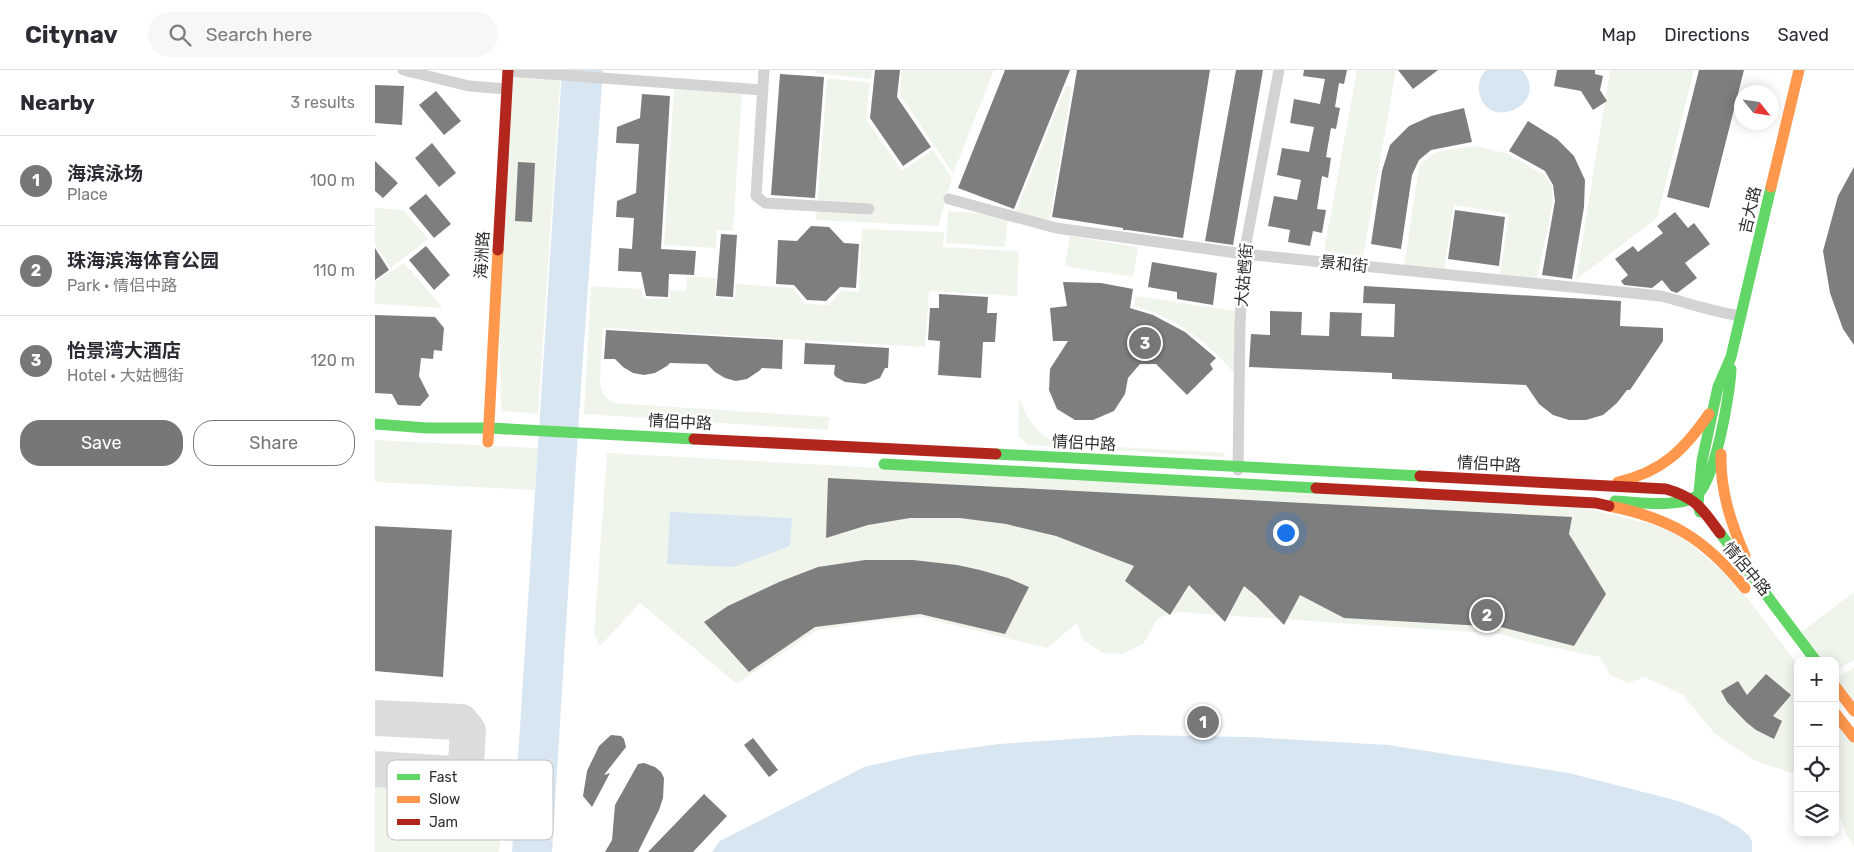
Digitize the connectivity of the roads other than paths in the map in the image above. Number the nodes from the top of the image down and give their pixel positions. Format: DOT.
graph roads {
  1 [pos="403,70"];
  2 [pos="508,70"];
  3 [pos="764,70"];
  4 [pos="1279,70"];
  5 [pos="1799,70"];
  6 [pos="507,89"];
  7 [pos="763,90"];
  8 [pos="949,199"];
  9 [pos="869,209"];
  10 [pos="1244,254"];
  11 [pos="1741,316"];
  12 [pos="1731,357"];
  13 [pos="1714,405"];
  14 [pos="1723,423"];
  15 [pos="375,424"];
  16 [pos="489,428"];
  17 [pos="394,437"];
  18 [pos="441,440"];
  19 [pos="488,442"];
  20 [pos="874,464"];
  21 [pos="1238,467"];
  22 [pos="1237,483"];
  23 [pos="1597,486"];
  24 [pos="1696,499"];
  25 [pos="1596,503"];
  26 [pos="1729,568"];
  27 [pos="1753,576"];
  28 [pos="1752,598"];
  29 [pos="1813,657"];
  30 [pos="1839,691"];
  31 [pos="1854,711"];
  32 [pos="1839,717"];
  33 [pos="1854,737"];
  1 -- 6 [label="street"];
  2 -- 6 [label="main road, 海洲路"];
  2 -- 7 [label="street"];
  3 -- 7 [label="street"];
  4 -- 10 [label="street, 大姑乸街"];
  5 -- 11 [label="main road, 吉大路"];
  6 -- 16 [label="main road, 海洲路"];
  7 -- 9 [label="street"];
  8 -- 10 [label="street, 景和街"];
  10 -- 11 [label="street, 景和街"];
  10 -- 21 [label="street, 大姑乸街"];
  11 -- 12 [label="main road, 吉大路"];
  12 -- 13 [label="main road, 吉大路"];
  12 -- 14 [label="main road, 吉大路"];
  13 -- 23 [label="main road"];
  13 -- 24 [label="main road, 吉大路"];
  14 -- 24 [label="main road"];
  14 -- 27 [label="main road"];
  15 -- 16 [label="main road, 情侣中路"];
  16 -- 19 [label="main road, 海洲路"];
  16 -- 21 [label="main road, 情侣中路"];
  17 -- 18 [label="main road"];
  20 -- 22 [label="main road, 情侣中路"];
  21 -- 22 [label="street, 大姑乸街"];
  21 -- 23 [label="main road, 情侣中路"];
  22 -- 25 [label="main road, 情侣中路"];
  23 -- 24 [label="main road, 情侣中路"];
  24 -- 25 [label="main road"];
  24 -- 26 [label="main road"];
  24 -- 27 [label="main road, 情侣中路"];
  25 -- 26 [label="main road, 情侶中路"];
  26 -- 28 [label="main road, 情侶中路"];
  27 -- 29 [label="main road, 情侶中路"];
  30 -- 31 [label="main road"];
  32 -- 33 [label="main road"];
}
